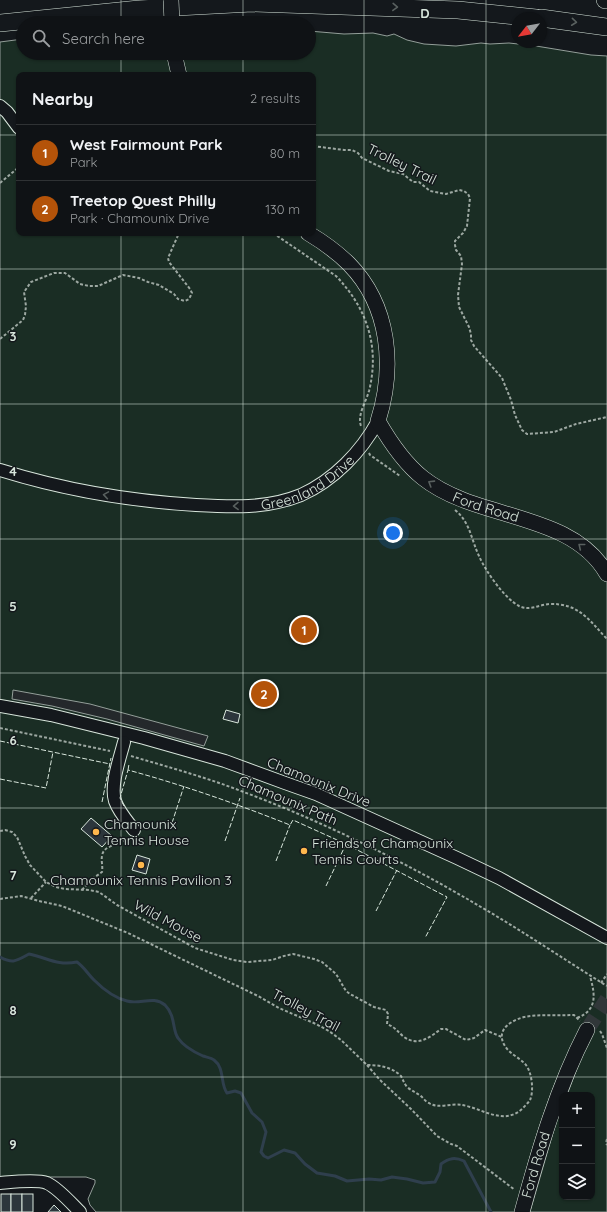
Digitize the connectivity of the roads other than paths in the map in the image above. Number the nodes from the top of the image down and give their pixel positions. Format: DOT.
graph roads {
  1 [pos="171,0"];
  2 [pos="511,15"];
  3 [pos="70,16"];
  4 [pos="172,16"];
  5 [pos="547,19"];
  6 [pos="16,21"];
  7 [pos="0,23"];
  8 [pos="607,27"];
  9 [pos="176,60"];
  10 [pos="178,72"];
  11 [pos="0,106"];
  12 [pos="16,124"];
  13 [pos="313,236"];
  14 [pos="378,421"];
  15 [pos="0,470"];
  16 [pos="607,573"];
  17 [pos="0,706"];
  18 [pos="123,748"];
  19 [pos="134,830"];
  20 [pos="607,938"];
  21 [pos="590,1027"];
  22 [pos="0,1182"];
  23 [pos="80,1212"];
  24 [pos="522,1212"];
  1 -- 4 [label="main road, bridge"];
  3 -- 2 [label="highway, one-way"];
  5 -- 8 [label="highway, one-way"];
  7 -- 6 [label="highway, one-way"];
  9 -- 10 [label="main road"];
  11 -- 12 [label="street"];
  13 -- 14 [label="main road, Greenland Drive"];
  14 -- 15 [label="street, Greenland Drive, one-way"];
  16 -- 14 [label="main road, Ford Road, one-way"];
  17 -- 20 [label="street, Chamounix Drive"];
  18 -- 19 [label="street"];
  21 -- 24 [label="main road, Ford Road"];
  22 -- 23 [label="street"];
}
